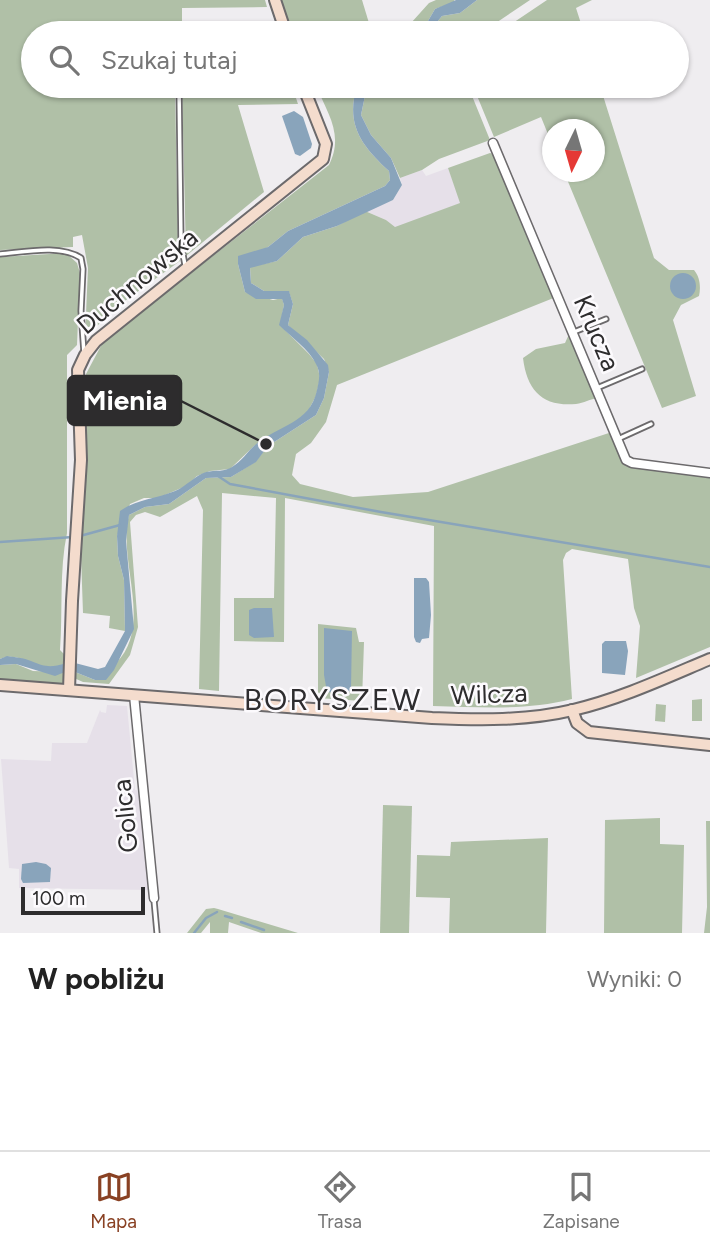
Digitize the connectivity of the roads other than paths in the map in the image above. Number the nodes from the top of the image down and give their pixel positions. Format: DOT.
graph roads {
  1 [pos="275,0"];
  2 [pos="282,21"];
  3 [pos="179,98"];
  4 [pos="308,98"];
  5 [pos="494,143"];
  6 [pos="0,254"];
  7 [pos="186,267"];
  8 [pos="606,319"];
  9 [pos="574,332"];
  10 [pos="85,355"];
  11 [pos="642,369"];
  12 [pos="597,388"];
  13 [pos="651,424"];
  14 [pos="618,439"];
  15 [pos="710,473"];
  16 [pos="710,659"];
  17 [pos="0,685"];
  18 [pos="69,690"];
  19 [pos="134,695"];
  20 [pos="572,710"];
  21 [pos="710,745"];
  22 [pos="154,898"];
  23 [pos="157,933"];
  1 -- 2 [label="street"];
  3 -- 7 [label="lane"];
  4 -- 7 [label="street, Duchnowska"];
  5 -- 9 [label="street, Krucza"];
  6 -- 10 [label="lane"];
  7 -- 10 [label="street, Duchnowska"];
  8 -- 9 [label="lane"];
  9 -- 12 [label="street, Krucza"];
  10 -- 18 [label="street, Duchnowska"];
  11 -- 12 [label="lane"];
  12 -- 14 [label="street, Krucza"];
  13 -- 14 [label="lane"];
  14 -- 15 [label="street, Krucza"];
  16 -- 20 [label="street, Wilcza"];
  17 -- 18 [label="street, Wilcza"];
  18 -- 19 [label="street, Wilcza"];
  19 -- 20 [label="street, Wilcza"];
  19 -- 22 [label="street, Golica"];
  20 -- 21 [label="street"];
  22 -- 23 [label="lane, Golica"];
}
